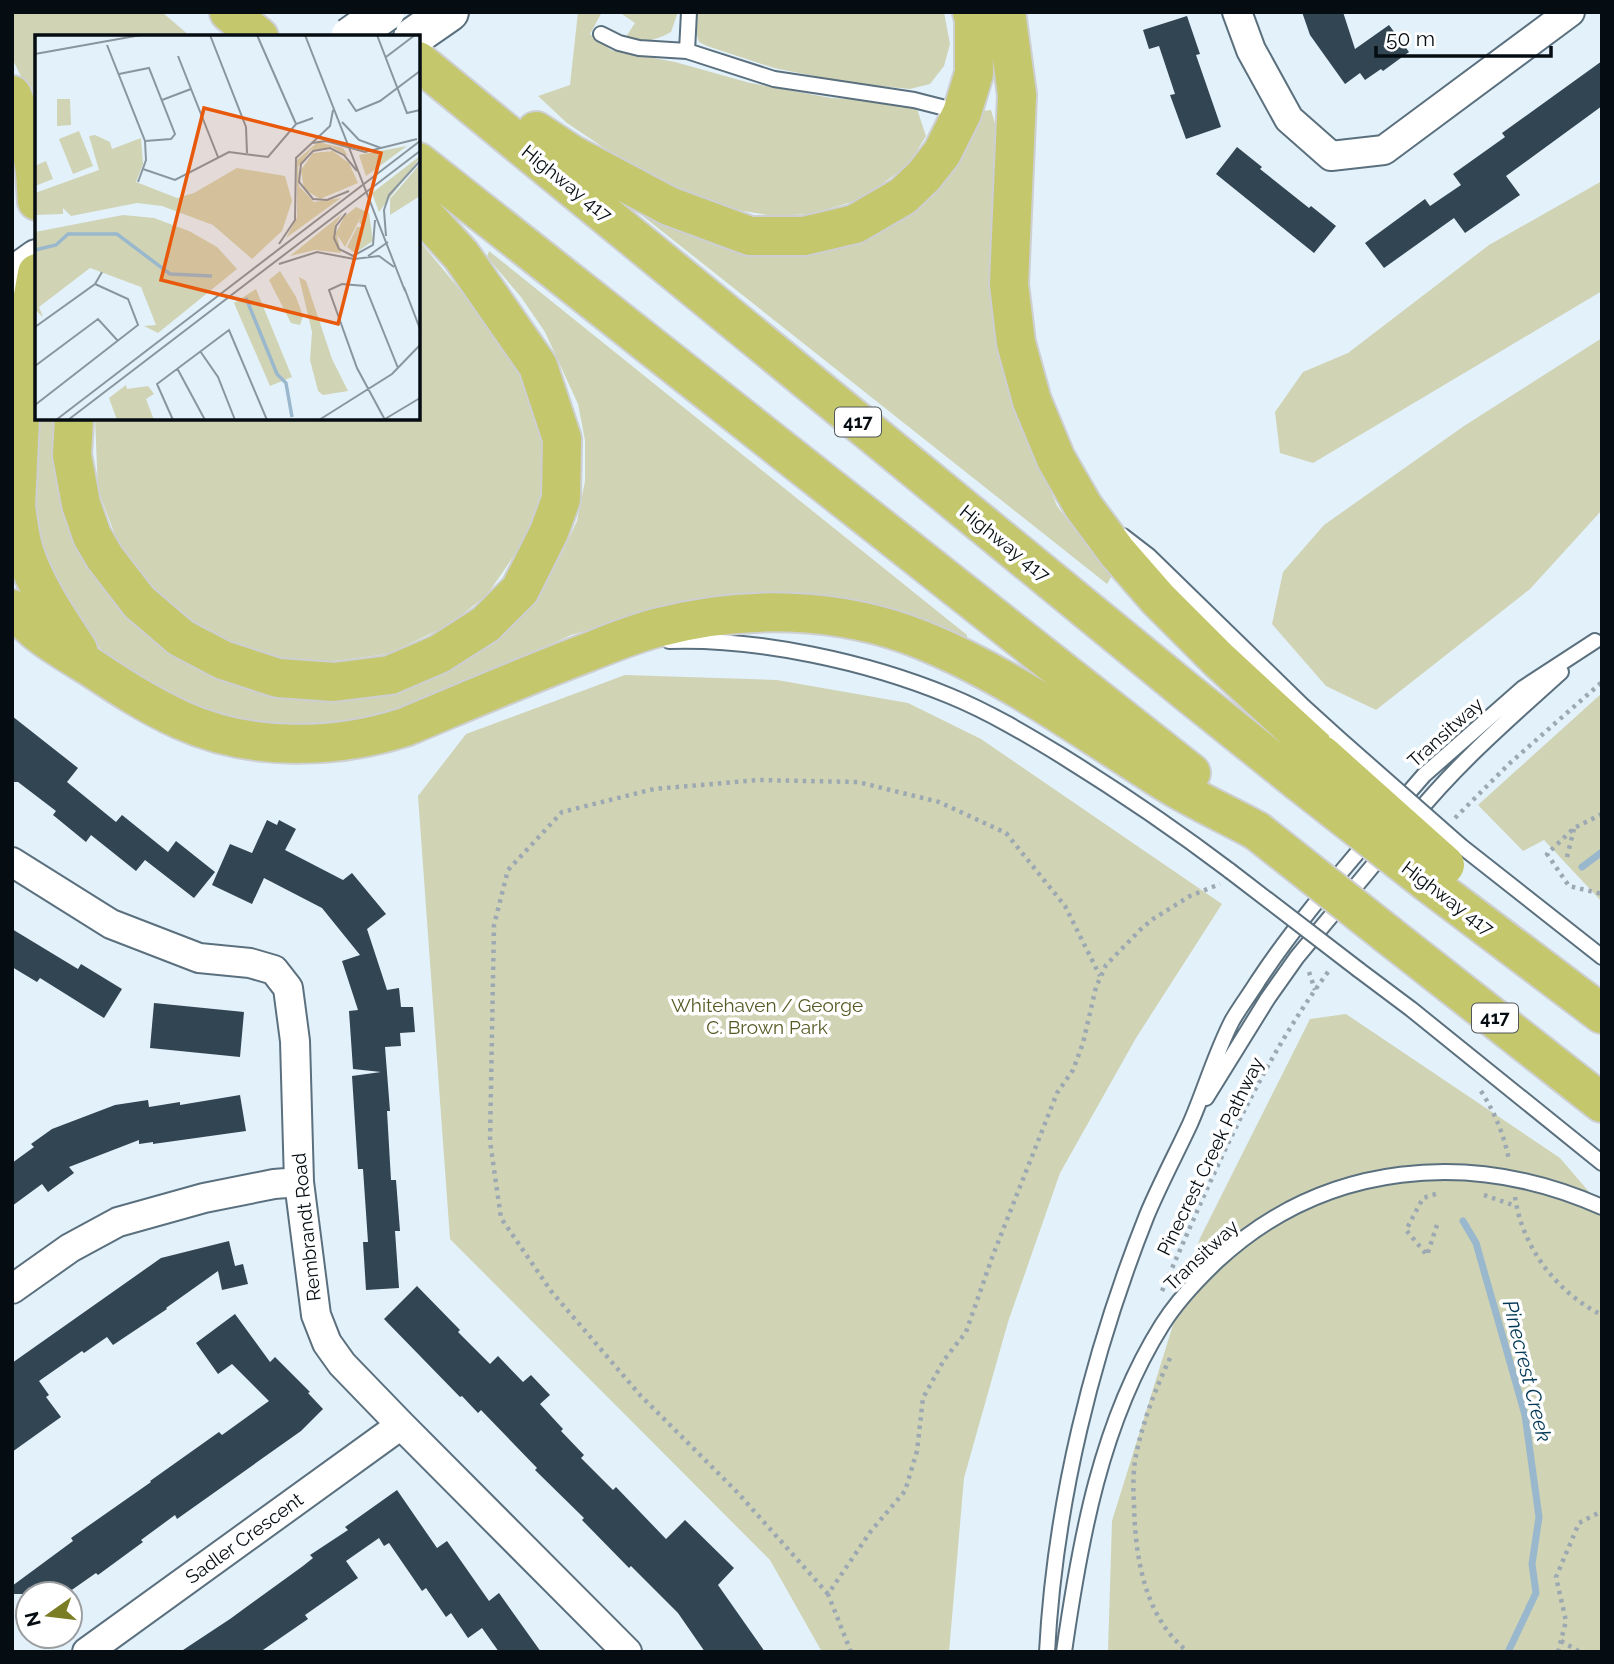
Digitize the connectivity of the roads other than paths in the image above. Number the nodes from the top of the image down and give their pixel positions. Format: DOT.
graph roads {
  1 [pos="229,12"];
  2 [pos="449,12"];
  3 [pos="689,12"];
  4 [pos="972,12"];
  5 [pos="1006,12"];
  6 [pos="1237,12"];
  7 [pos="1570,12"];
  8 [pos="382,29"];
  9 [pos="601,34"];
  10 [pos="257,35"];
  11 [pos="687,51"];
  12 [pos="420,56"];
  13 [pos="420,63"];
  14 [pos="12,94"];
  15 [pos="962,113"];
  16 [pos="420,164"];
  17 [pos="35,171"];
  18 [pos="420,210"];
  19 [pos="28,285"];
  20 [pos="74,420"];
  21 [pos="12,609"];
  22 [pos="1599,639"];
  23 [pos="559,663"];
  24 [pos="89,666"];
  25 [pos="1319,757"];
  26 [pos="1257,831"];
  27 [pos="12,862"];
  28 [pos="1444,864"];
  29 [pos="1602,957"];
  30 [pos="1601,1013"];
  31 [pos="1602,1103"];
  32 [pos="1602,1163"];
  33 [pos="299,1182"];
  34 [pos="1602,1208"];
  35 [pos="12,1289"];
  36 [pos="401,1425"];
  37 [pos="88,1652"];
  38 [pos="627,1652"];
  39 [pos="1047,1652"];
  40 [pos="1064,1652"];
  1 -- 10 [label="highway"];
  2 -- 8 [label="main road"];
  3 -- 11 [label="lane"];
  4 -- 15 [label="highway"];
  5 -- 25 [label="highway"];
  6 -- 7 [label="street"];
  9 -- 11 [label="lane"];
  11 -- 15 [label="lane"];
  12 -- 15 [label="highway"];
  13 -- 25 [label="highway, Highway 417 / 417"];
  14 -- 17 [label="highway"];
  16 -- 26 [label="highway, 417"];
  18 -- 20 [label="highway"];
  19 -- 24 [label="highway"];
  21 -- 24 [label="highway"];
  22 -- 39 [label="lane, Transitway"];
  23 -- 24 [label="highway"];
  23 -- 26 [label="highway"];
  23 -- 32 [label="lane, bridge"];
  25 -- 28 [label="highway, bridge"];
  26 -- 31 [label="highway, 417, bridge"];
  27 -- 33 [label="street, Rembrandt Road"];
  28 -- 29 [label="lane"];
  28 -- 30 [label="highway"];
  33 -- 35 [label="street"];
  33 -- 36 [label="street, Rembrandt Road"];
  34 -- 40 [label="lane, Transitway"];
  36 -- 37 [label="street, Sadler Crescent"];
  36 -- 38 [label="street, Rembrandt Road"];
}
